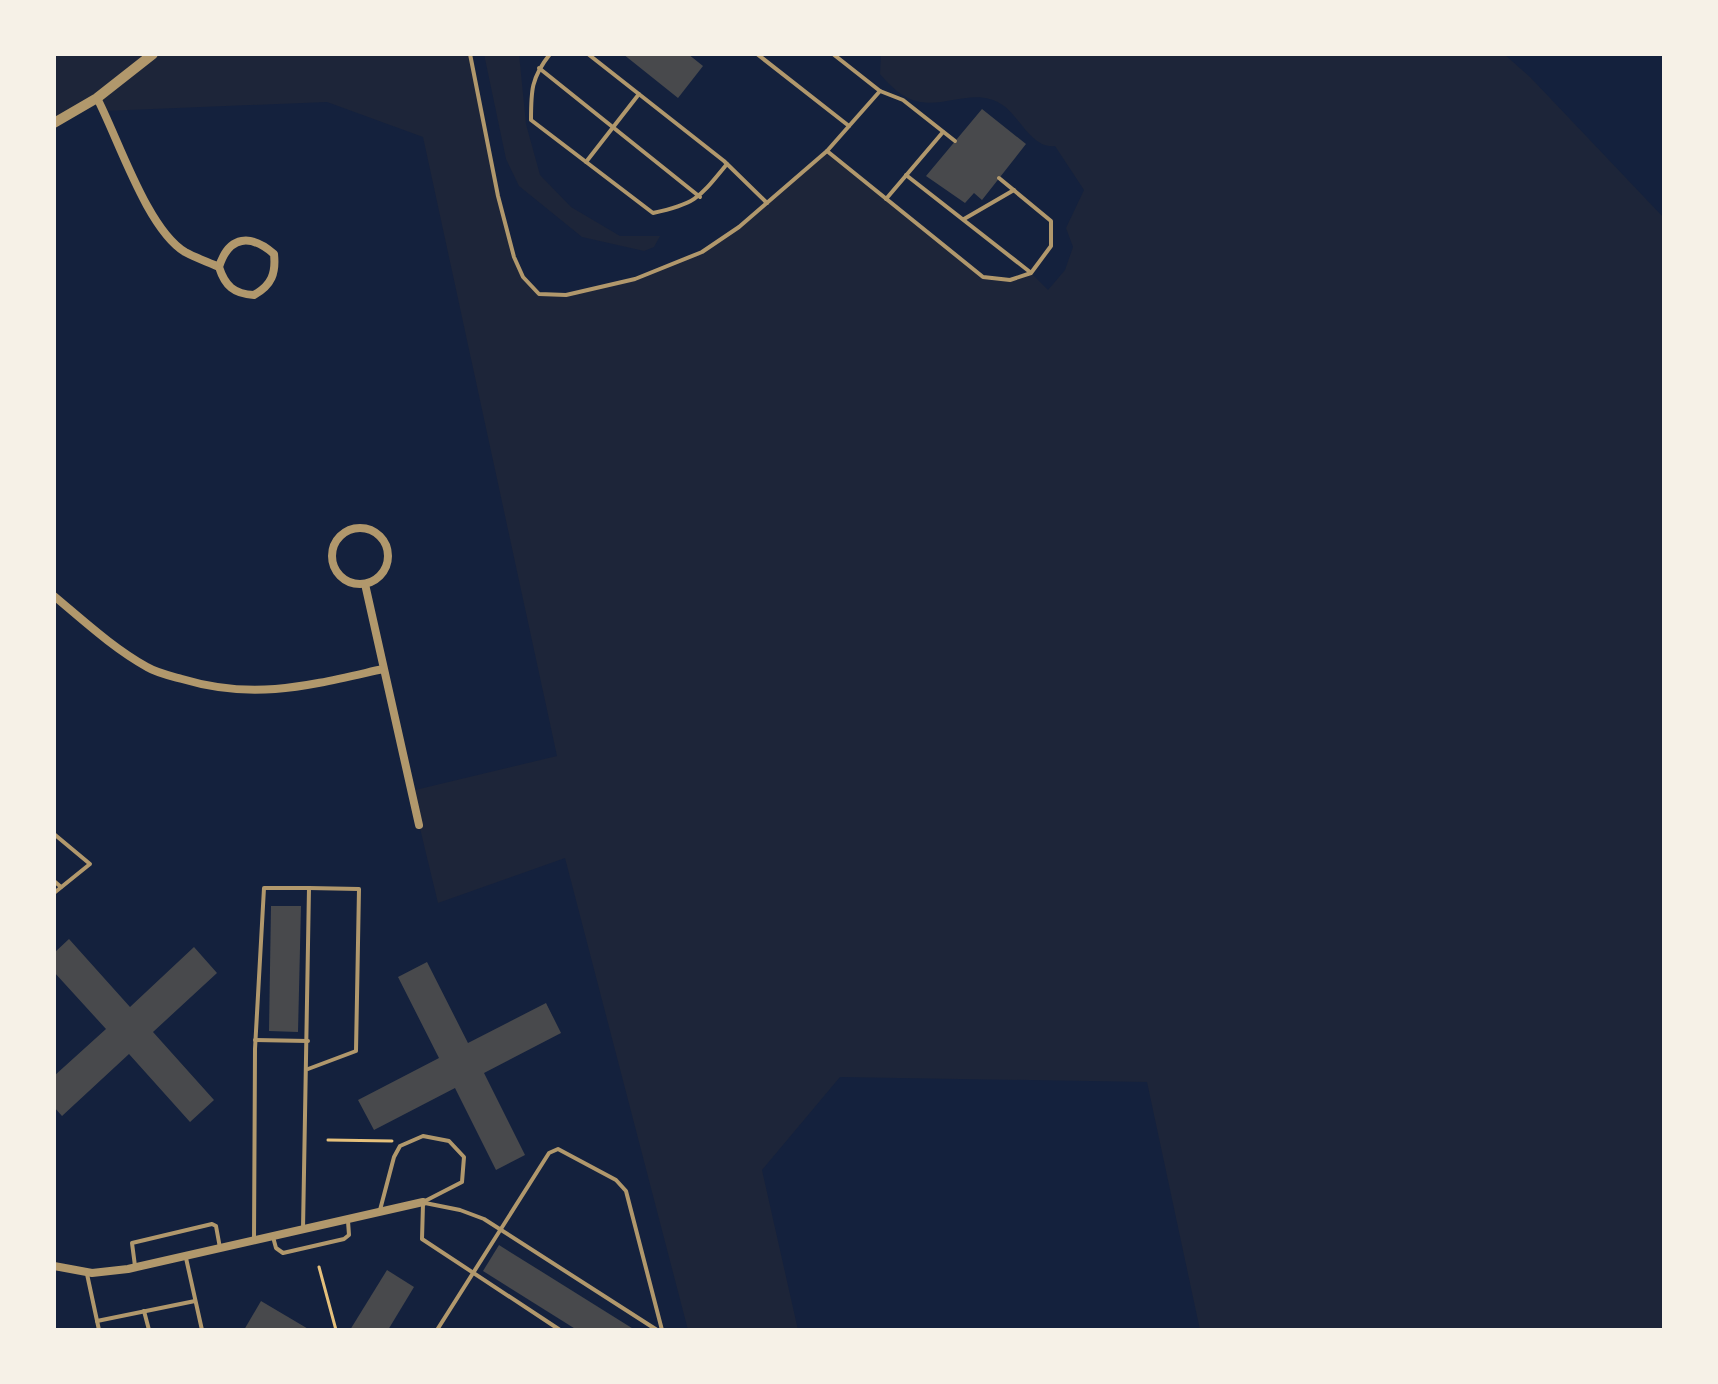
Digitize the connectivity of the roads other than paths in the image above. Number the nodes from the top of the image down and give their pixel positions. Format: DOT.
graph roads {
  1 [pos="153,54"];
  2 [pos="470,54"];
  3 [pos="550,54"];
  4 [pos="588,54"];
  5 [pos="757,54"];
  6 [pos="833,54"];
  7 [pos="539,68"];
  8 [pos="880,91"];
  9 [pos="639,94"];
  10 [pos="97,98"];
  11 [pos="54,123"];
  12 [pos="849,126"];
  13 [pos="613,127"];
  14 [pos="943,132"];
  15 [pos="955,141"];
  16 [pos="827,151"];
  17 [pos="586,162"];
  18 [pos="727,164"];
  19 [pos="906,175"];
  20 [pos="999,178"];
  21 [pos="1014,190"];
  22 [pos="700,197"];
  23 [pos="886,199"];
  24 [pos="767,203"];
  25 [pos="964,220"];
  26 [pos="219,267"];
  27 [pos="1031,273"];
  28 [pos="365,584"];
  29 [pos="54,596"];
  30 [pos="383,669"];
  31 [pos="419,825"];
  32 [pos="54,834"];
  33 [pos="54,881"];
  34 [pos="61,887"];
  35 [pos="309,888"];
  36 [pos="54,893"];
  37 [pos="255,1040"];
  38 [pos="308,1041"];
  39 [pos="308,1069"];
  40 [pos="423,1202"];
  41 [pos="379,1212"];
  42 [pos="347,1219"];
  43 [pos="303,1229"];
  44 [pos="500,1229"];
  45 [pos="273,1236"];
  46 [pos="254,1240"];
  47 [pos="220,1248"];
  48 [pos="185,1256"];
  49 [pos="54,1266"];
  50 [pos="135,1267"];
  51 [pos="86,1272"];
  52 [pos="474,1273"];
  53 [pos="195,1301"];
  54 [pos="144,1311"];
  55 [pos="97,1321"];
  56 [pos="99,1330"];
  57 [pos="149,1330"];
  58 [pos="202,1330"];
  59 [pos="437,1330"];
  60 [pos="560,1330"];
  61 [pos="659,1330"];
  1 -- 10 [label="street"];
  2 -- 24 [label="lane"];
  3 -- 7 [label="lane"];
  4 -- 9 [label="lane"];
  5 -- 12 [label="lane"];
  6 -- 8 [label="lane"];
  7 -- 13 [label="lane"];
  7 -- 17 [label="lane"];
  8 -- 12 [label="lane"];
  8 -- 14 [label="lane"];
  9 -- 13 [label="lane"];
  9 -- 18 [label="lane"];
  10 -- 11 [label="street"];
  10 -- 26 [label="street"];
  12 -- 16 [label="lane"];
  13 -- 17 [label="lane"];
  13 -- 22 [label="lane"];
  14 -- 15 [label="lane"];
  14 -- 19 [label="lane"];
  16 -- 23 [label="lane"];
  16 -- 24 [label="lane"];
  17 -- 22 [label="lane"];
  18 -- 22 [label="lane"];
  18 -- 24 [label="lane"];
  19 -- 23 [label="lane"];
  19 -- 25 [label="lane"];
  20 -- 21 [label="lane"];
  21 -- 25 [label="lane"];
  21 -- 27 [label="lane"];
  23 -- 27 [label="lane"];
  25 -- 27 [label="lane"];
  26 -- 26 [label="street"];
  28 -- 28 [label="street"];
  28 -- 30 [label="street"];
  29 -- 30 [label="street"];
  30 -- 31 [label="street"];
  32 -- 34 [label="lane"];
  33 -- 34 [label="lane"];
  34 -- 36 [label="lane"];
  35 -- 37 [label="lane"];
  35 -- 38 [label="lane"];
  35 -- 39 [label="lane"];
  37 -- 38 [label="lane"];
  37 -- 46 [label="lane"];
  38 -- 39 [label="lane"];
  39 -- 43 [label="lane"];
  40 -- 41 [label="street"];
  40 -- 41 [label="lane"];
  40 -- 44 [label="lane"];
  40 -- 52 [label="lane"];
  41 -- 42 [label="street"];
  42 -- 43 [label="street"];
  42 -- 45 [label="lane"];
  43 -- 45 [label="street"];
  44 -- 52 [label="lane"];
  44 -- 61 [label="lane"];
  44 -- 61 [label="lane"];
  45 -- 46 [label="street"];
  46 -- 47 [label="street"];
  47 -- 48 [label="street"];
  47 -- 50 [label="lane"];
  48 -- 50 [label="street"];
  48 -- 53 [label="lane"];
  49 -- 51 [label="street"];
  50 -- 51 [label="street"];
  51 -- 55 [label="lane"];
  52 -- 59 [label="lane"];
  52 -- 60 [label="lane"];
  53 -- 54 [label="lane"];
  53 -- 58 [label="lane"];
  54 -- 55 [label="lane"];
  54 -- 57 [label="lane"];
  55 -- 56 [label="lane"];
}
